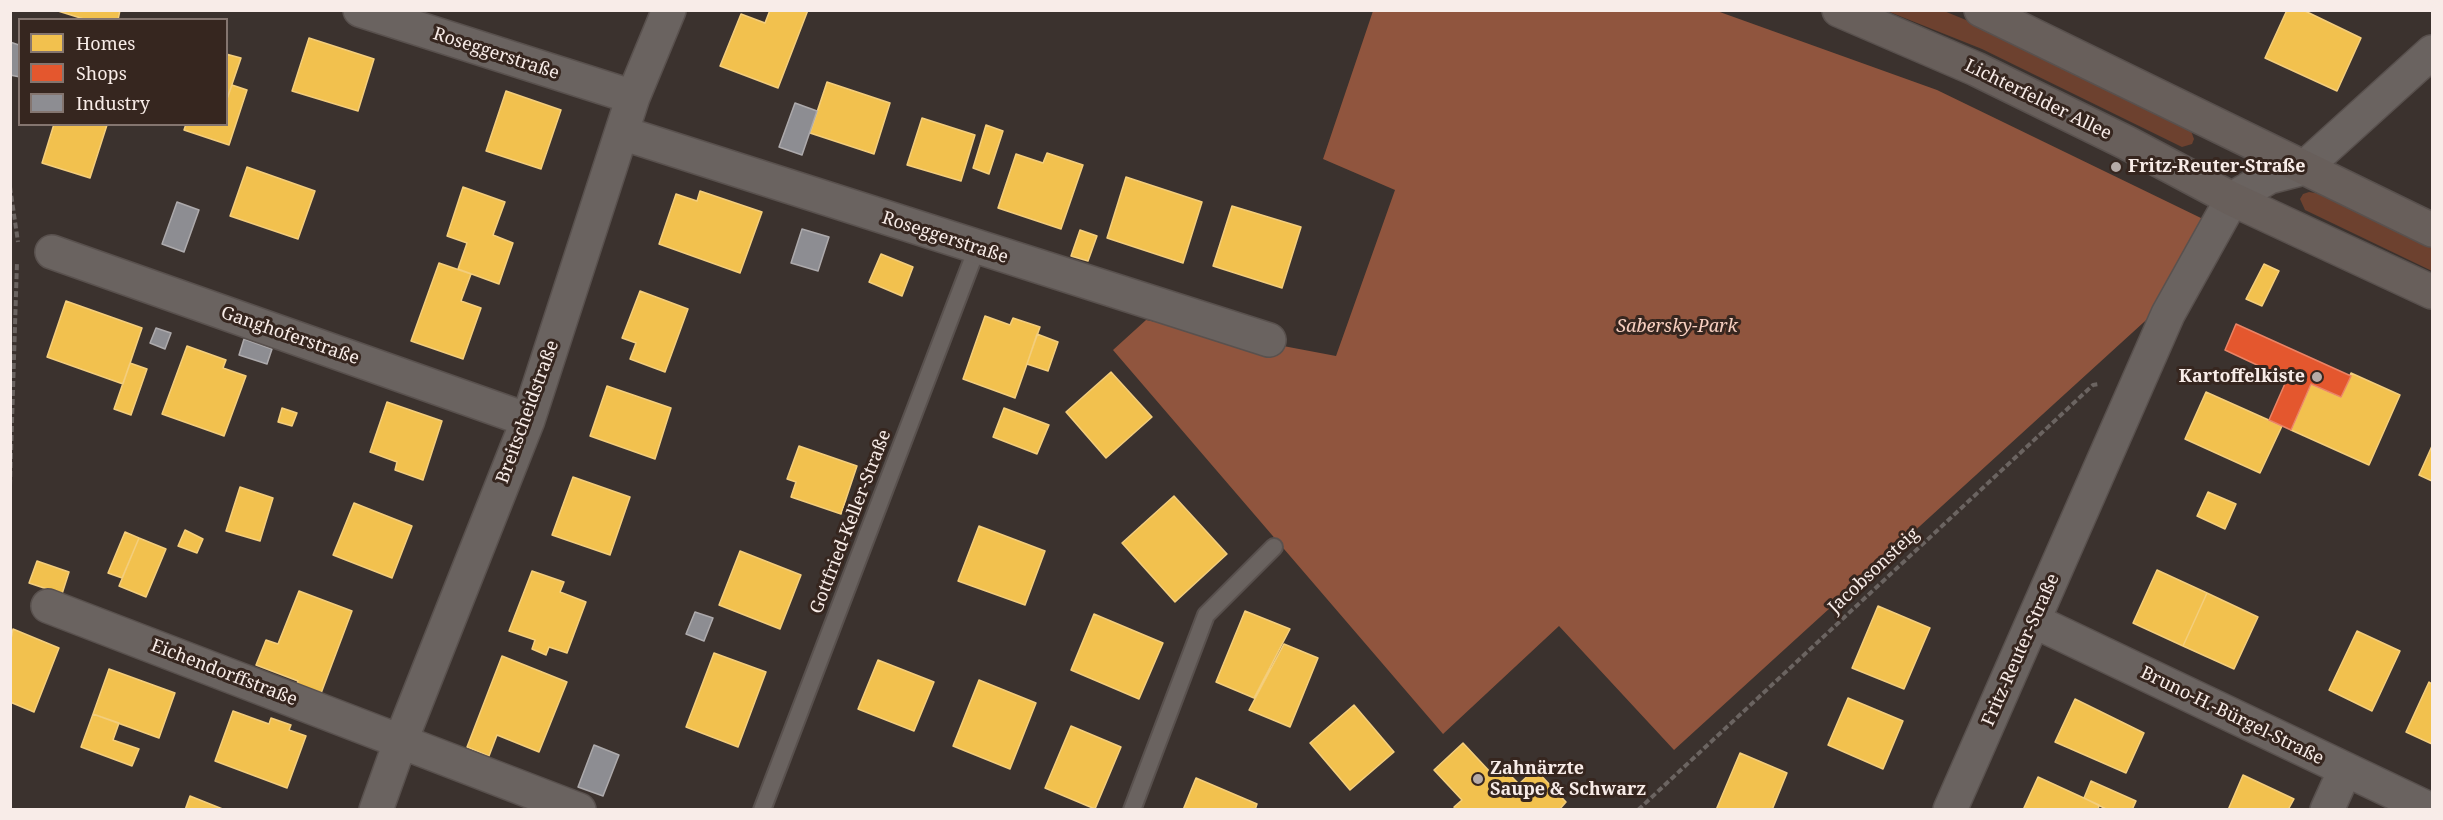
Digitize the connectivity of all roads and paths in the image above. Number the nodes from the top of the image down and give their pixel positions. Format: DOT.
graph roads {
  1 [pos="360,10"];
  2 [pos="669,10"];
  3 [pos="1839,10"];
  4 [pos="1981,10"];
  5 [pos="2433,52"];
  6 [pos="633,97"];
  7 [pos="622,133"];
  8 [pos="2304,168"];
  9 [pos="10,187"];
  10 [pos="2232,199"];
  11 [pos="2433,230"];
  12 [pos="977,248"];
  13 [pos="52,252"];
  14 [pos="2433,292"];
  15 [pos="1269,340"];
  16 [pos="2141,375"];
  17 [pos="528,420"];
  18 [pos="10,486"];
  19 [pos="1274,547"];
  20 [pos="48,606"];
  21 [pos="2034,621"];
  22 [pos="401,740"];
  23 [pos="2345,770"];
  24 [pos="376,810"];
  25 [pos="579,810"];
  26 [pos="762,810"];
  27 [pos="1132,810"];
  28 [pos="1638,810"];
  29 [pos="1950,810"];
  30 [pos="2327,810"];
  31 [pos="2431,810"];
  1 -- 6 [label="street, Roseggerstraße"];
  2 -- 6 [label="street, Breitscheidstraße"];
  3 -- 10 [label="main road, Lichterfelder Allee"];
  4 -- 8 [label="main road"];
  5 -- 8 [label="street"];
  6 -- 7 [label="street, Breitscheidstraße"];
  7 -- 12 [label="street, Roseggerstraße"];
  7 -- 17 [label="street, Breitscheidstraße"];
  8 -- 10 [label="street"];
  8 -- 11 [label="main road"];
  9 -- 18 [label="path"];
  10 -- 14 [label="main road, Lichterfelder Allee"];
  10 -- 16 [label="street, Fritz-Reuter-Straße"];
  12 -- 15 [label="street, Roseggerstraße"];
  12 -- 26 [label="lane, Gottfried-Keller-Straße"];
  13 -- 17 [label="street, Ganghoferstraße"];
  16 -- 21 [label="street, Fritz-Reuter-Straße"];
  16 -- 28 [label="path, Jacobsonsteig"];
  17 -- 22 [label="street, Breitscheidstraße"];
  19 -- 27 [label="lane"];
  20 -- 22 [label="street, Eichendorffstraße"];
  21 -- 23 [label="street, Bruno-H.-Bürgel-Straße"];
  21 -- 29 [label="street, Fritz-Reuter-Straße"];
  22 -- 24 [label="street, Breitscheidstraße"];
  22 -- 25 [label="street, Eichendorffstraße"];
  23 -- 30 [label="street"];
  23 -- 31 [label="street, Bruno-H.-Bürgel-Straße"];
}
